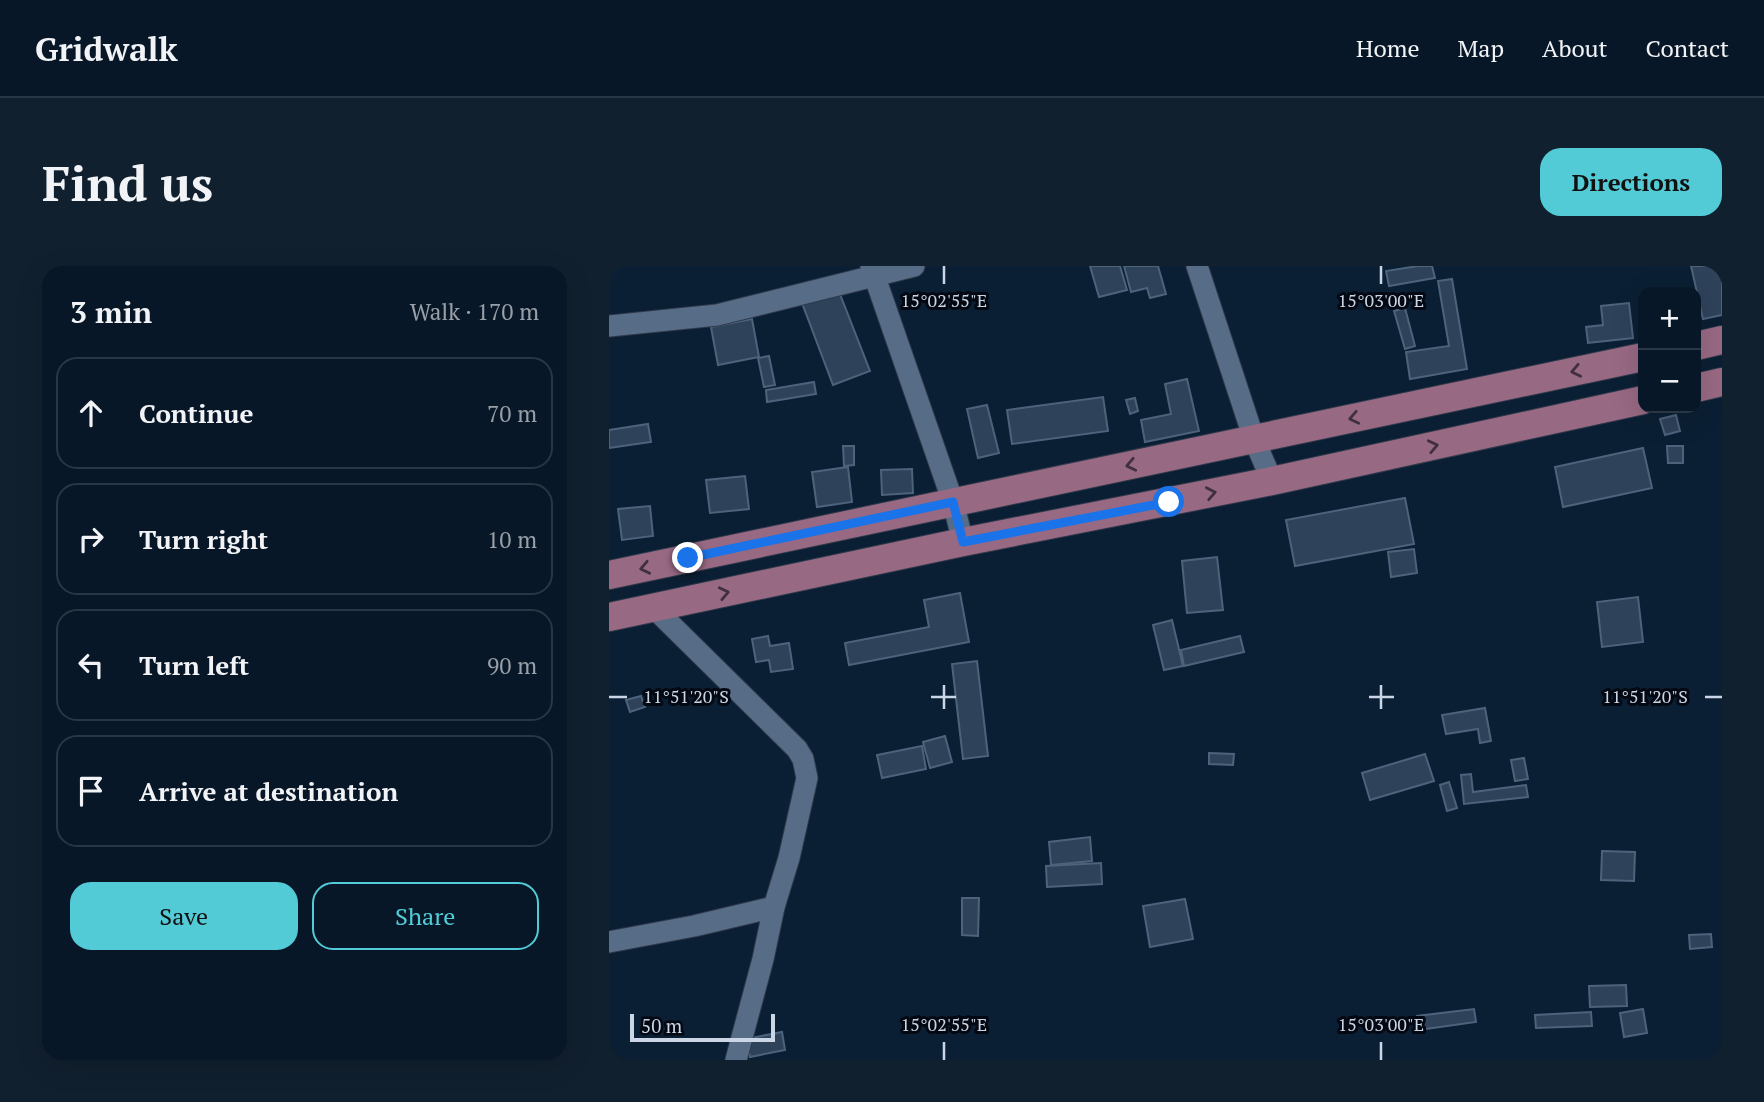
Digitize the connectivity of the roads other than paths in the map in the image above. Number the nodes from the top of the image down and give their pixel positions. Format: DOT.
graph roads {
  1 [pos="914,266"];
  2 [pos="1197,266"];
  3 [pos="873,271"];
  4 [pos="609,326"];
  5 [pos="1722,340"];
  6 [pos="1701,344"];
  7 [pos="1638,358"];
  8 [pos="1722,382"];
  9 [pos="1701,387"];
  10 [pos="1638,401"];
  11 [pos="1254,439"];
  12 [pos="1272,481"];
  13 [pos="953,502"];
  14 [pos="963,542"];
  15 [pos="609,575"];
  16 [pos="654,608"];
  17 [pos="610,613"];
  18 [pos="774,907"];
  19 [pos="609,942"];
  20 [pos="736,1060"];
  1 -- 3 [label="street"];
  2 -- 11 [label="street"];
  3 -- 4 [label="street"];
  3 -- 13 [label="street"];
  5 -- 6 [label="main road"];
  7 -- 11 [label="main road, one-way"];
  8 -- 9 [label="main road"];
  12 -- 10 [label="main road, one-way"];
  11 -- 12 [label="street"];
  11 -- 13 [label="main road, one-way"];
  14 -- 12 [label="main road, one-way"];
  13 -- 14 [label="street"];
  13 -- 15 [label="main road, one-way"];
  16 -- 14 [label="main road, one-way"];
  16 -- 17 [label="main road"];
  16 -- 18 [label="street"];
  18 -- 19 [label="street"];
  18 -- 20 [label="street"];
}
